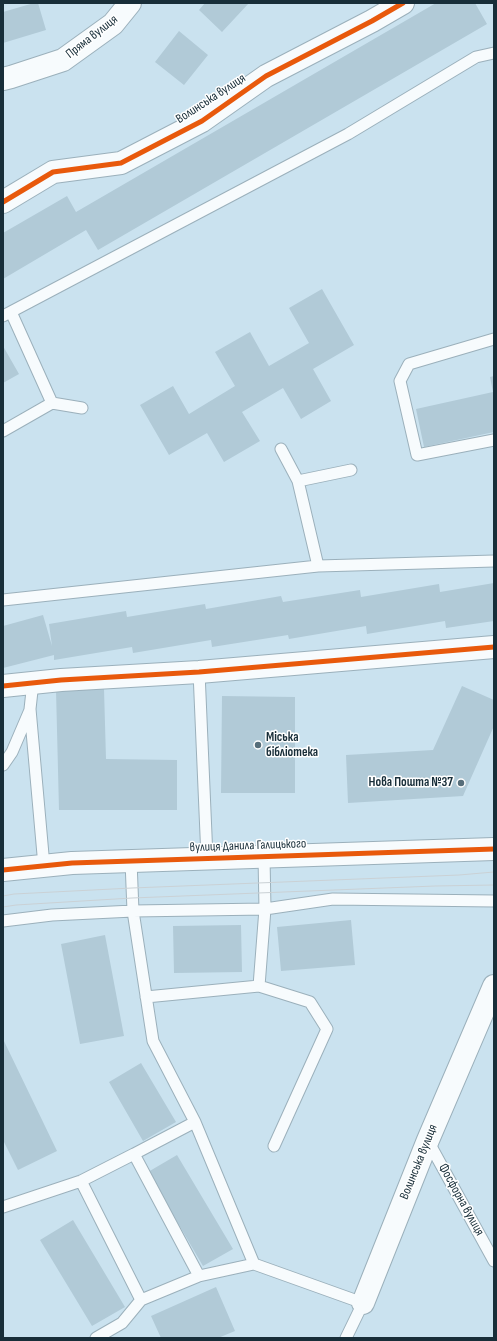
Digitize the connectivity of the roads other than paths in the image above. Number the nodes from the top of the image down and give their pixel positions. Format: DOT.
graph roads {
  1 [pos="130,3"];
  2 [pos="403,3"];
  3 [pos="494,53"];
  4 [pos="3,79"];
  5 [pos="3,202"];
  6 [pos="7,314"];
  7 [pos="494,339"];
  8 [pos="52,404"];
  9 [pos="82,408"];
  10 [pos="3,431"];
  11 [pos="494,440"];
  12 [pos="281,450"];
  13 [pos="351,470"];
  14 [pos="298,481"];
  15 [pos="494,561"];
  16 [pos="318,566"];
  17 [pos="3,600"];
  18 [pos="494,647"];
  19 [pos="199,672"];
  20 [pos="33,682"];
  21 [pos="3,686"];
  22 [pos="30,709"];
  23 [pos="3,765"];
  24 [pos="494,849"];
  25 [pos="264,857"];
  26 [pos="207,858"];
  27 [pos="131,861"];
  28 [pos="44,866"];
  29 [pos="3,870"];
  30 [pos="494,901"];
  31 [pos="265,909"];
  32 [pos="133,911"];
  33 [pos="3,921"];
  34 [pos="259,986"];
  35 [pos="494,986"];
  36 [pos="146,997"];
  37 [pos="196,1122"];
  38 [pos="428,1140"];
  39 [pos="274,1146"];
  40 [pos="134,1154"];
  41 [pos="81,1181"];
  42 [pos="3,1207"];
  43 [pos="494,1261"];
  44 [pos="254,1264"];
  45 [pos="199,1276"];
  46 [pos="141,1300"];
  47 [pos="363,1303"];
  48 [pos="96,1338"];
  49 [pos="346,1338"];
  1 -- 4 [label="street, Пряма вулиця"];
  2 -- 5 [label="street, Волинська вулиця"];
  3 -- 6 [label="lane"];
  6 -- 8 [label="lane"];
  7 -- 11 [label="lane"];
  8 -- 9 [label="lane"];
  8 -- 10 [label="lane"];
  12 -- 14 [label="lane"];
  13 -- 14 [label="lane"];
  14 -- 16 [label="lane"];
  15 -- 16 [label="lane"];
  16 -- 17 [label="lane"];
  18 -- 19 [label="street"];
  19 -- 20 [label="street"];
  19 -- 26 [label="lane"];
  20 -- 21 [label="street"];
  20 -- 22 [label="lane"];
  22 -- 23 [label="lane"];
  22 -- 28 [label="lane"];
  24 -- 25 [label="street, вулиця Данила Галицького"];
  25 -- 26 [label="street, вулиця Данила Галицького"];
  25 -- 31 [label="lane"];
  26 -- 27 [label="street, вулиця Данила Галицького"];
  27 -- 28 [label="street, вулиця Данила Галицького"];
  27 -- 32 [label="lane"];
  28 -- 29 [label="street, вулиця Данила Галицького"];
  30 -- 31 [label="lane"];
  31 -- 32 [label="lane"];
  31 -- 34 [label="lane"];
  32 -- 33 [label="lane"];
  32 -- 36 [label="lane"];
  34 -- 36 [label="lane"];
  34 -- 39 [label="lane"];
  35 -- 38 [label="street, Волинська вулиця"];
  36 -- 37 [label="lane"];
  37 -- 40 [label="lane"];
  37 -- 44 [label="lane"];
  38 -- 43 [label="lane, Фосфорна вулиця"];
  38 -- 47 [label="street, Волинська вулиця"];
  40 -- 41 [label="lane"];
  40 -- 45 [label="lane"];
  41 -- 42 [label="lane"];
  41 -- 46 [label="lane"];
  44 -- 45 [label="lane"];
  44 -- 47 [label="lane"];
  45 -- 46 [label="lane"];
  46 -- 48 [label="lane"];
  47 -- 49 [label="lane, Волинська вулиця"];
}
